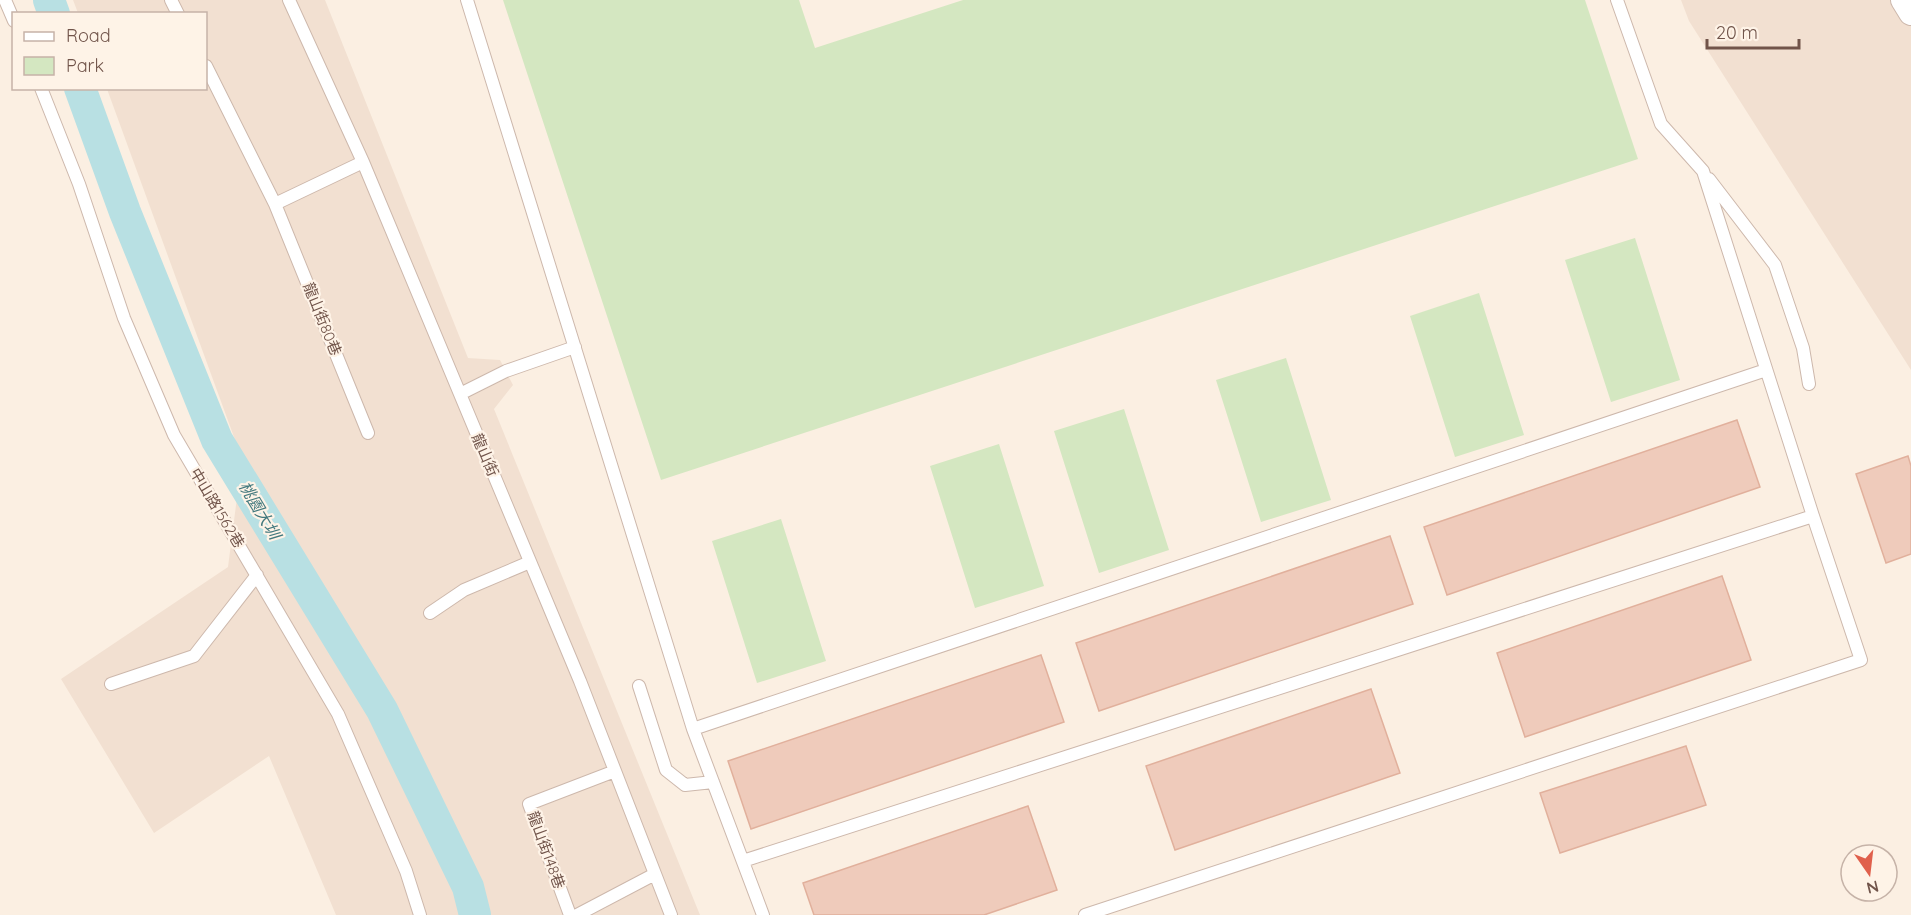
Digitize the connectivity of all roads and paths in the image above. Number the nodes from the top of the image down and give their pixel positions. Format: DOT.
graph roads {
  1 [pos="5,0"];
  2 [pos="289,0"];
  3 [pos="467,0"];
  4 [pos="1617,0"];
  5 [pos="1903,0"];
  6 [pos="1911,13"];
  7 [pos="12,16"];
  8 [pos="207,68"];
  9 [pos="42,90"];
  10 [pos="363,162"];
  11 [pos="1703,171"];
  12 [pos="275,204"];
  13 [pos="575,347"];
  14 [pos="1766,370"];
  15 [pos="1809,384"];
  16 [pos="460,394"];
  17 [pos="368,433"];
  18 [pos="1813,516"];
  19 [pos="530,562"];
  20 [pos="257,575"];
  21 [pos="430,613"];
  22 [pos="111,684"];
  23 [pos="639,686"];
  24 [pos="693,729"];
  25 [pos="615,771"];
  26 [pos="713,782"];
  27 [pos="743,861"];
  28 [pos="655,874"];
  29 [pos="420,915"];
  30 [pos="570,915"];
  31 [pos="577,915"];
  32 [pos="671,915"];
  33 [pos="763,915"];
  34 [pos="1085,915"];
  1 -- 7 [label="lane"];
  2 -- 10 [label="lane, 龍山街"];
  3 -- 13 [label="lane"];
  4 -- 11 [label="lane"];
  5 -- 6 [label="street"];
  8 -- 12 [label="lane, 龍山街80巷"];
  9 -- 20 [label="lane, 中山路1562巷"];
  10 -- 12 [label="lane"];
  10 -- 16 [label="lane, 龍山街"];
  11 -- 14 [label="lane"];
  11 -- 15 [label="lane"];
  12 -- 17 [label="lane, 龍山街80巷"];
  13 -- 16 [label="lane"];
  13 -- 24 [label="lane"];
  14 -- 18 [label="lane"];
  14 -- 24 [label="lane"];
  16 -- 19 [label="lane, 龍山街"];
  18 -- 27 [label="lane"];
  18 -- 34 [label="lane"];
  19 -- 21 [label="lane"];
  19 -- 25 [label="lane, 龍山街"];
  20 -- 22 [label="lane"];
  20 -- 29 [label="lane, 中山路1562巷"];
  23 -- 26 [label="lane"];
  24 -- 26 [label="lane"];
  25 -- 28 [label="lane, 龍山街"];
  25 -- 30 [label="lane, 龍山街148巷"];
  26 -- 27 [label="lane"];
  27 -- 33 [label="lane"];
  28 -- 31 [label="lane"];
  28 -- 32 [label="lane, 龍山街"];
}
